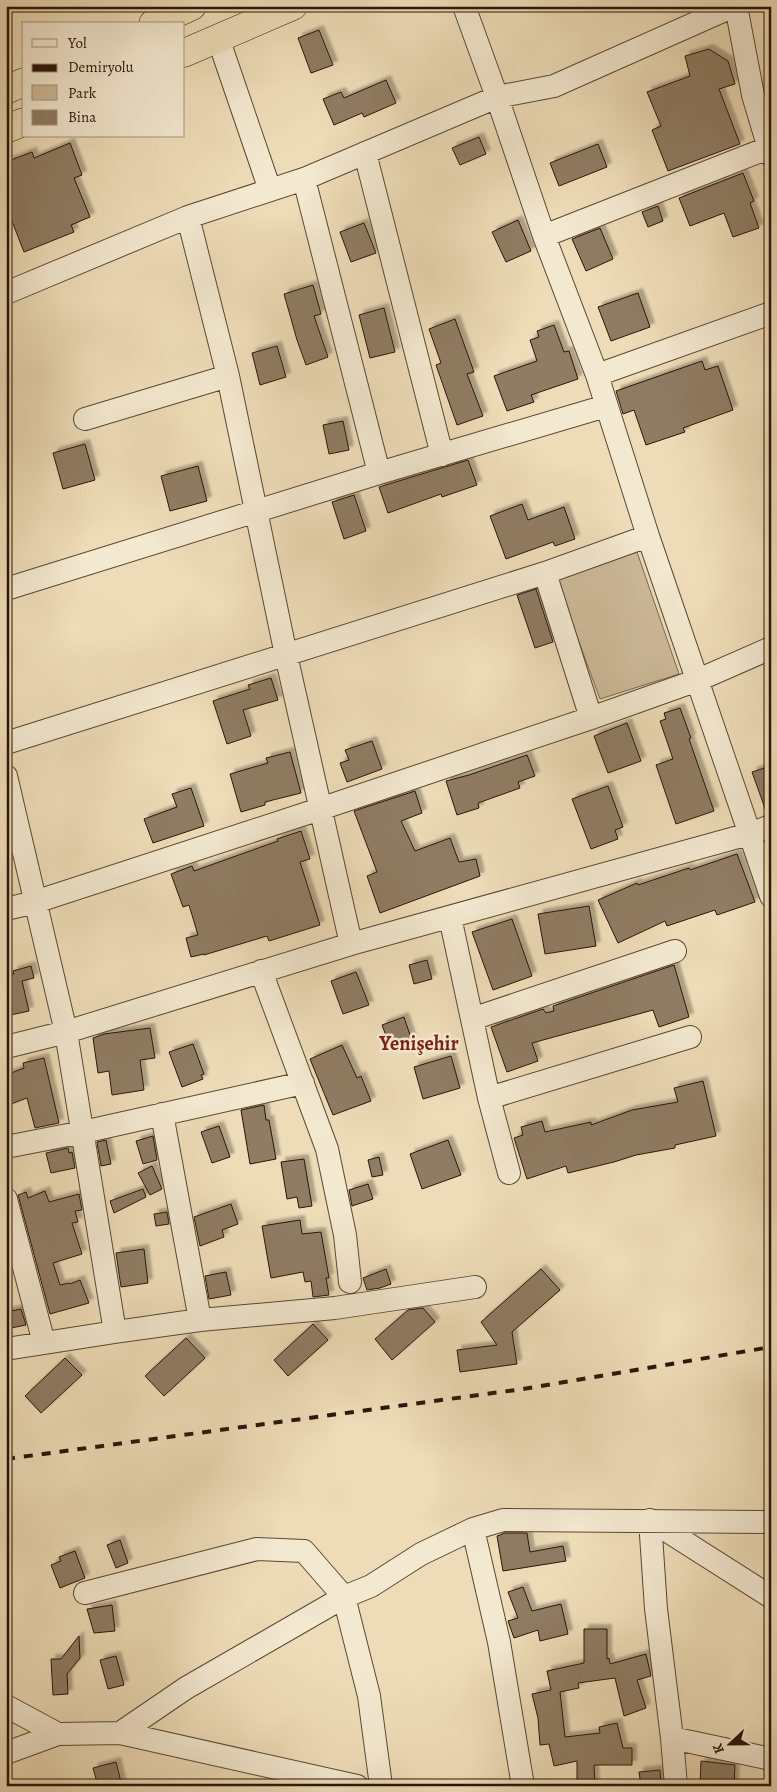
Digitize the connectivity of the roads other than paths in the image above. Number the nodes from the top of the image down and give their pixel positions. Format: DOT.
graph roads {
  1 [pos="192,6"];
  2 [pos="293,6"];
  3 [pos="464,6"];
  4 [pos="735,6"];
  5 [pos="157,22"];
  6 [pos="218,38"];
  7 [pos="185,53"];
  8 [pos="22,83"];
  9 [pos="6,90"];
  10 [pos="497,97"];
  11 [pos="22,123"];
  12 [pos="6,129"];
  13 [pos="770,151"];
  14 [pos="365,153"];
  15 [pos="304,179"];
  16 [pos="270,190"];
  17 [pos="188,216"];
  18 [pos="544,236"];
  19 [pos="6,293"];
  20 [pos="771,313"];
  21 [pos="597,375"];
  22 [pos="228,376"];
  23 [pos="606,406"];
  24 [pos="84,419"];
  25 [pos="442,455"];
  26 [pos="379,473"];
  27 [pos="256,511"];
  28 [pos="648,536"];
  29 [pos="545,573"];
  30 [pos="6,588"];
  31 [pos="771,648"];
  32 [pos="286,655"];
  33 [pos="698,680"];
  34 [pos="590,718"];
  35 [pos="6,743"];
  36 [pos="6,776"];
  37 [pos="320,809"];
  38 [pos="771,826"];
  39 [pos="748,834"];
  40 [pos="771,896"];
  41 [pos="35,902"];
  42 [pos="6,909"];
  43 [pos="450,917"];
  44 [pos="351,944"];
  45 [pos="675,951"];
  46 [pos="261,971"];
  47 [pos="472,1019"];
  48 [pos="66,1032"];
  49 [pos="690,1037"];
  50 [pos="6,1047"];
  51 [pos="303,1083"];
  52 [pos="489,1098"];
  53 [pos="162,1114"];
  54 [pos="83,1132"];
  55 [pos="6,1147"];
  56 [pos="509,1173"];
  57 [pos="6,1199"];
  58 [pos="350,1282"];
  59 [pos="475,1287"];
  60 [pos="200,1320"];
  61 [pos="115,1332"];
  62 [pos="44,1343"];
  63 [pos="6,1349"];
  64 [pos="650,1520"];
  65 [pos="771,1522"];
  66 [pos="473,1529"];
  67 [pos="84,1593"];
  68 [pos="344,1597"];
  69 [pos="771,1597"];
  70 [pos="6,1706"];
  71 [pos="58,1734"];
  72 [pos="120,1734"];
  73 [pos="672,1738"];
  74 [pos="6,1753"];
  75 [pos="771,1759"];
  76 [pos="357,1786"];
  77 [pos="381,1786"];
  78 [pos="523,1786"];
  79 [pos="676,1786"];
  1 -- 5 [label="highway"];
  2 -- 6 [label="highway"];
  3 -- 10 [label="street"];
  4 -- 10 [label="street"];
  4 -- 13 [label="street"];
  6 -- 7 [label="highway"];
  6 -- 16 [label="street"];
  8 -- 9 [label="highway"];
  10 -- 14 [label="street"];
  10 -- 18 [label="street"];
  11 -- 12 [label="highway"];
  13 -- 18 [label="street"];
  14 -- 15 [label="street"];
  14 -- 25 [label="street"];
  15 -- 16 [label="street"];
  15 -- 26 [label="street"];
  16 -- 17 [label="street"];
  17 -- 19 [label="street"];
  17 -- 22 [label="street"];
  18 -- 21 [label="street"];
  20 -- 21 [label="street"];
  21 -- 23 [label="street"];
  22 -- 24 [label="street"];
  22 -- 27 [label="street"];
  23 -- 25 [label="street"];
  23 -- 28 [label="street"];
  25 -- 26 [label="street"];
  26 -- 27 [label="street"];
  27 -- 30 [label="street"];
  27 -- 32 [label="street"];
  28 -- 29 [label="street"];
  28 -- 33 [label="street"];
  29 -- 32 [label="street"];
  29 -- 34 [label="street"];
  31 -- 33 [label="street"];
  32 -- 35 [label="street"];
  32 -- 37 [label="street"];
  33 -- 34 [label="street"];
  33 -- 39 [label="street"];
  34 -- 37 [label="street"];
  36 -- 41 [label="street"];
  37 -- 41 [label="street"];
  37 -- 44 [label="street"];
  38 -- 39 [label="street"];
  39 -- 40 [label="street"];
  39 -- 43 [label="street"];
  41 -- 42 [label="street"];
  41 -- 48 [label="street"];
  43 -- 44 [label="street"];
  43 -- 47 [label="street"];
  44 -- 46 [label="street"];
  45 -- 47 [label="street"];
  46 -- 48 [label="street"];
  46 -- 51 [label="street"];
  47 -- 52 [label="street"];
  48 -- 50 [label="street"];
  48 -- 54 [label="street"];
  49 -- 52 [label="street"];
  51 -- 53 [label="street"];
  51 -- 58 [label="street"];
  52 -- 56 [label="street"];
  53 -- 54 [label="street"];
  53 -- 60 [label="street"];
  54 -- 55 [label="street"];
  54 -- 61 [label="street"];
  57 -- 62 [label="street"];
  59 -- 60 [label="street"];
  60 -- 61 [label="street"];
  61 -- 62 [label="street"];
  62 -- 63 [label="street"];
  64 -- 65 [label="street"];
  64 -- 66 [label="street"];
  64 -- 69 [label="street"];
  64 -- 73 [label="street"];
  66 -- 68 [label="street"];
  66 -- 78 [label="street"];
  67 -- 68 [label="street"];
  68 -- 72 [label="street"];
  68 -- 77 [label="street"];
  70 -- 71 [label="street"];
  71 -- 72 [label="street"];
  71 -- 74 [label="street"];
  72 -- 76 [label="street"];
  73 -- 75 [label="street"];
  73 -- 79 [label="street"];
}
